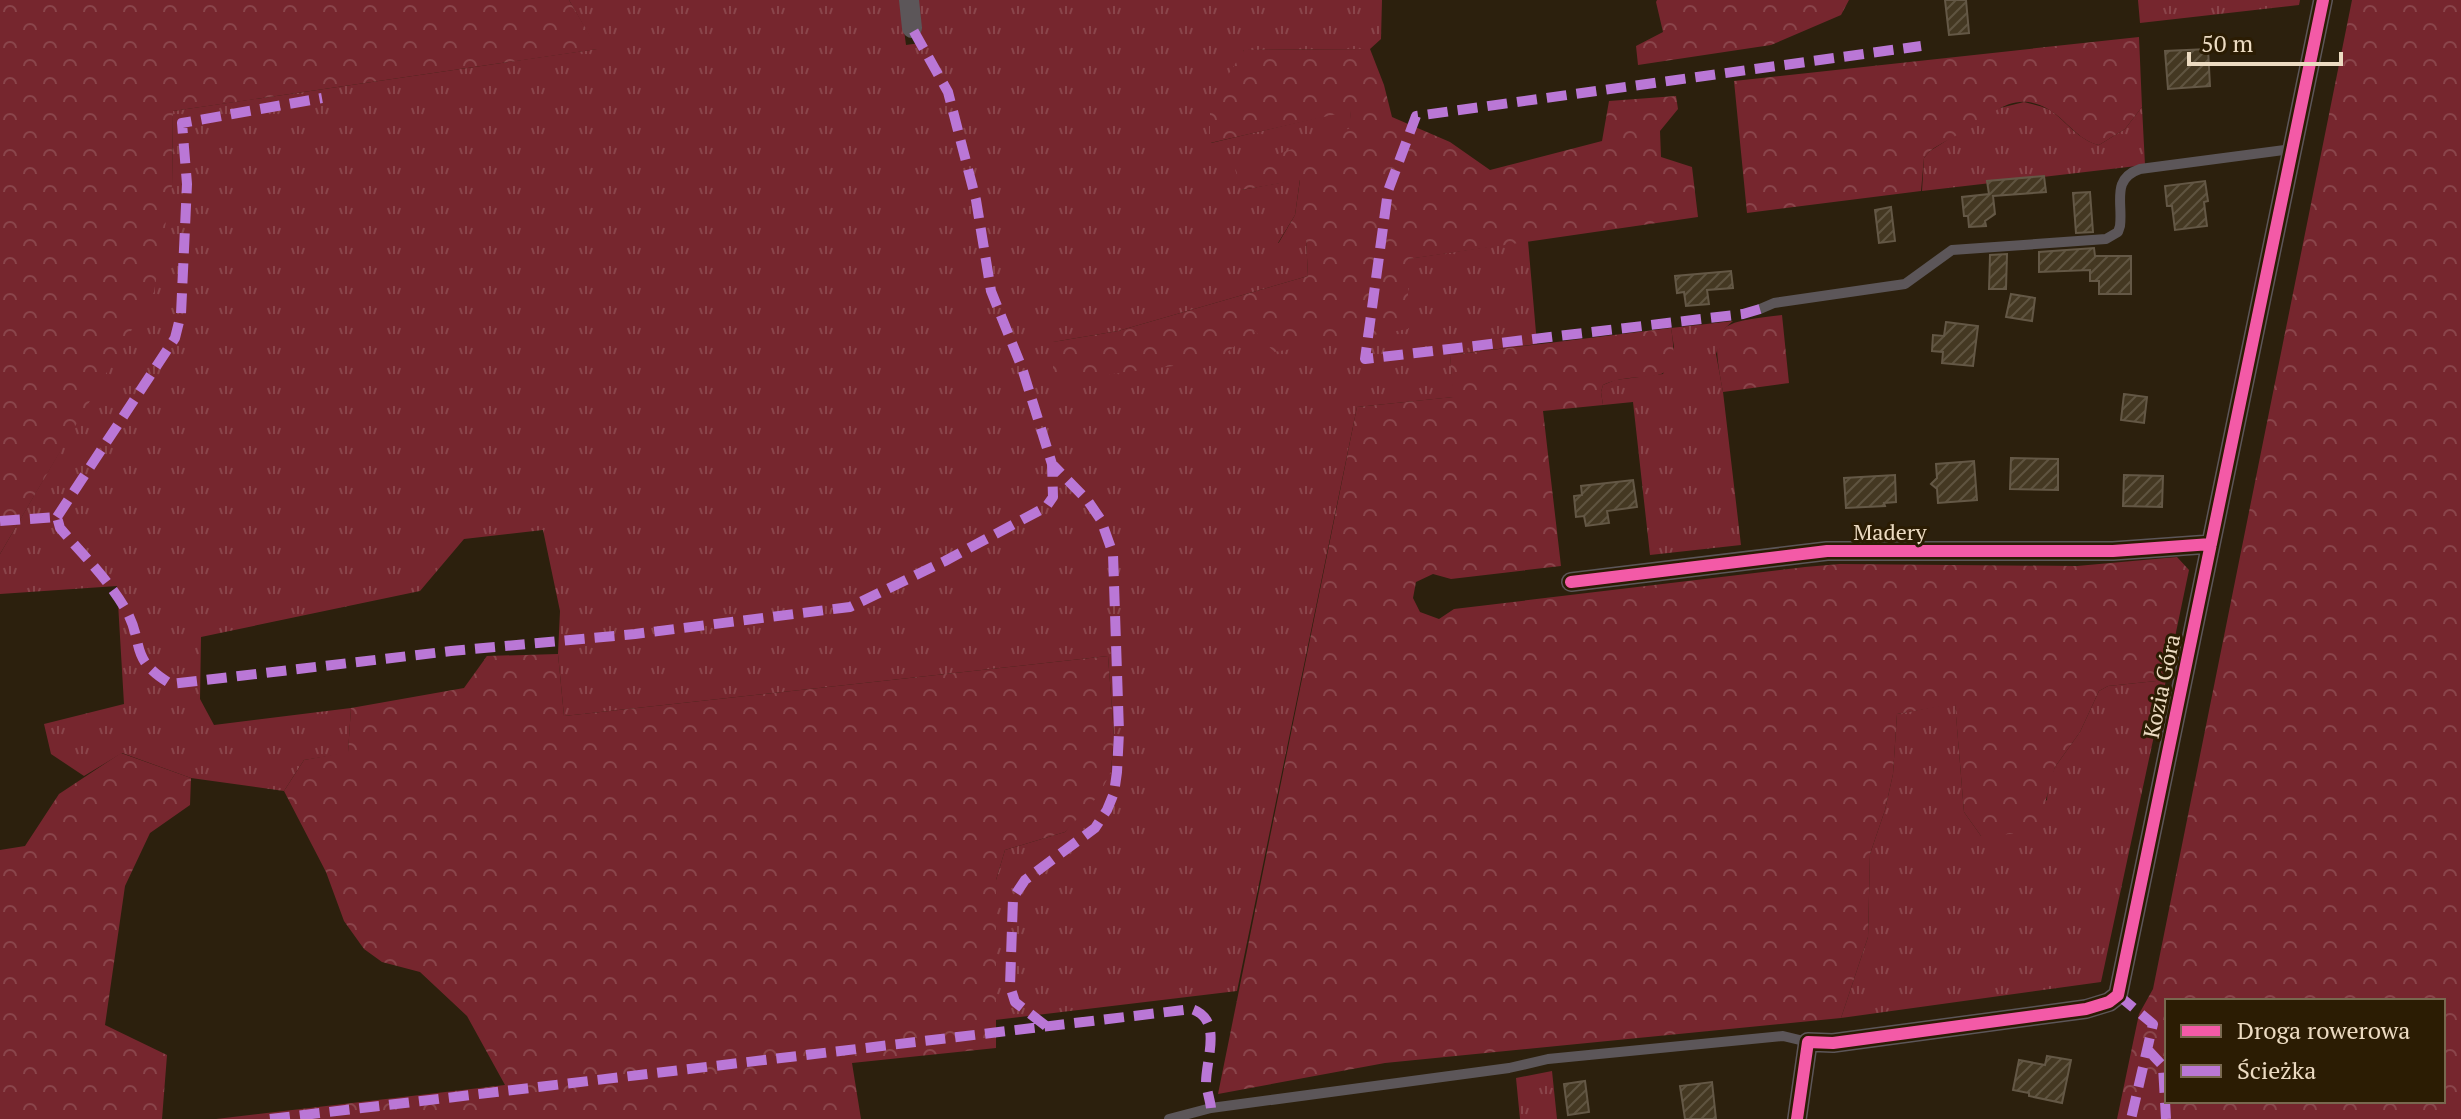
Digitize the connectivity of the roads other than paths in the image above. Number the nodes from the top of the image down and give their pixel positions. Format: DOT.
graph roads {
  1 [pos="909,0"];
  2 [pos="2323,0"];
  3 [pos="912,28"];
  4 [pos="2292,149"];
  5 [pos="1760,309"];
  6 [pos="2211,544"];
  7 [pos="1571,582"];
  8 [pos="1808,1042"];
  9 [pos="1169,1119"];
  10 [pos="1797,1119"];
  1 -- 3 [label="street"];
  2 -- 4 [label="street, Kozia Góra"];
  4 -- 5 [label="lane"];
  4 -- 6 [label="street, Kozia Góra"];
  6 -- 7 [label="street, Madery"];
  6 -- 8 [label="street, Kozia Góra"];
  8 -- 9 [label="lane"];
  8 -- 10 [label="street"];
}
